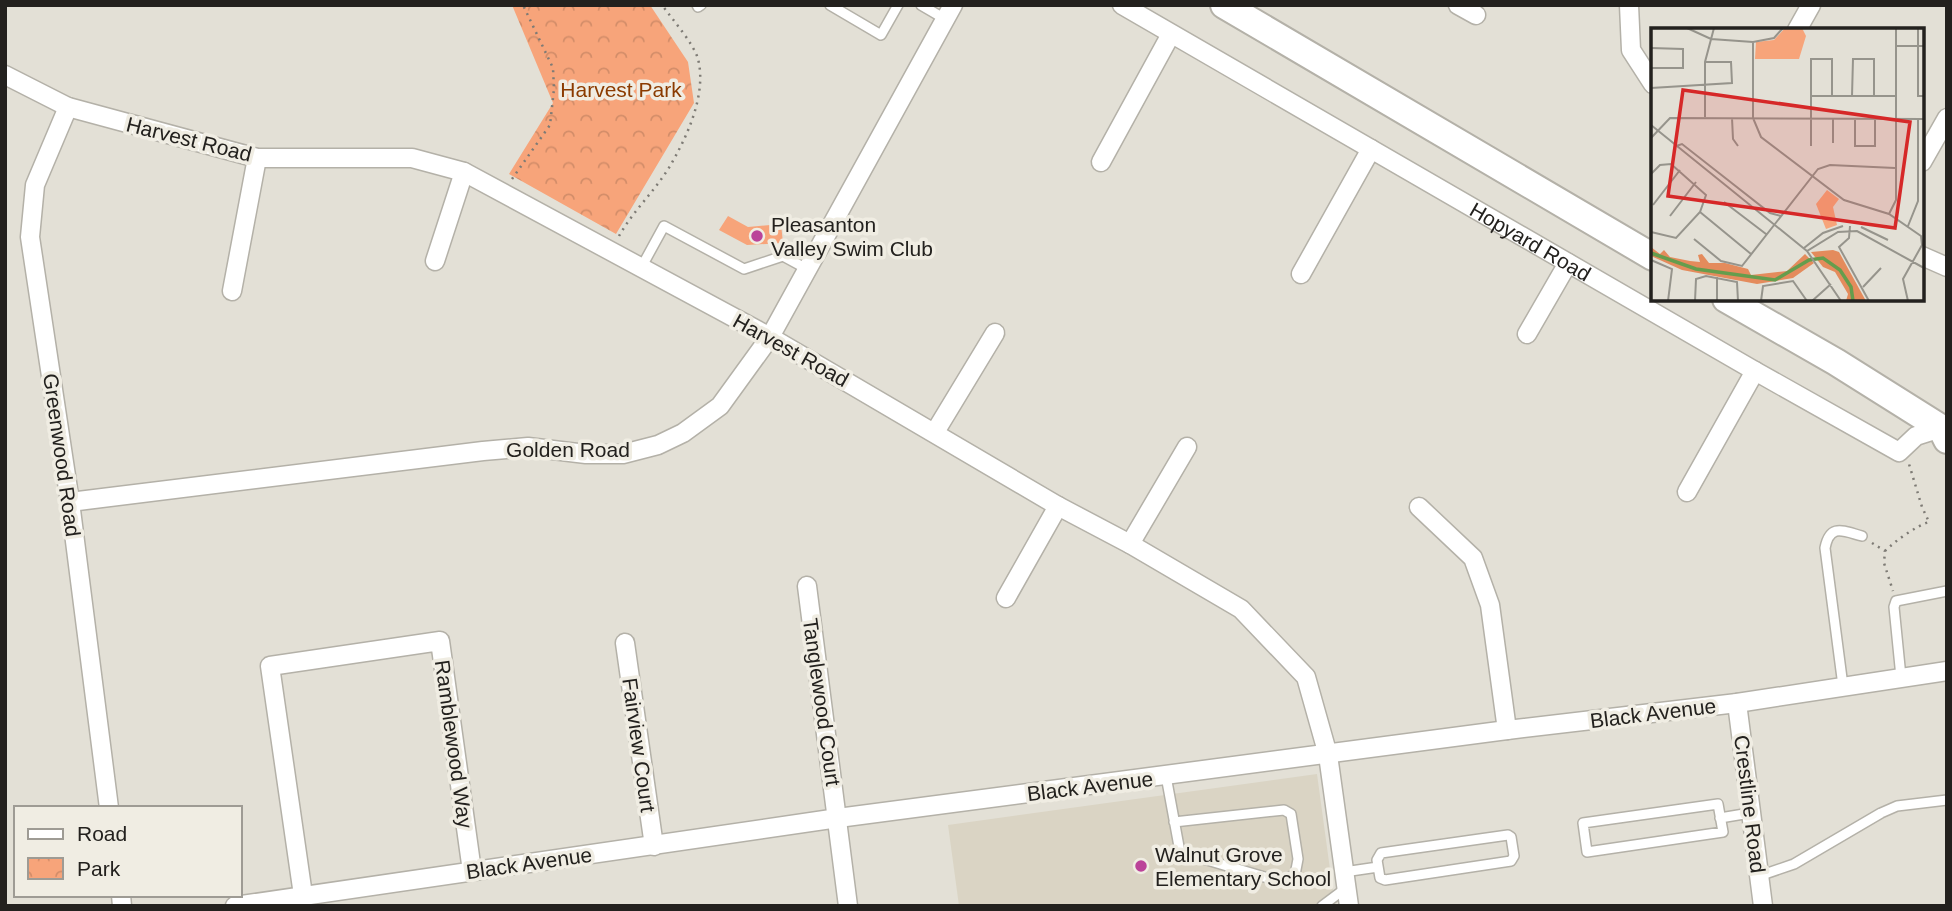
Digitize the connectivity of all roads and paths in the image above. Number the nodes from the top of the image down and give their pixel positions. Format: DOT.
graph roads {
  1 [pos="523,5"];
  2 [pos="662,5"];
  3 [pos="830,5"];
  4 [pos="898,5"];
  5 [pos="921,5"];
  6 [pos="1122,5"];
  7 [pos="1224,5"];
  8 [pos="1458,5"];
  9 [pos="1629,5"];
  10 [pos="1811,5"];
  11 [pos="949,12"];
  12 [pos="1476,15"];
  13 [pos="1798,28"];
  14 [pos="1171,34"];
  15 [pos="5,75"];
  16 [pos="1651,81"];
  17 [pos="68,107"];
  18 [pos="1947,118"];
  19 [pos="1371,149"];
  20 [pos="257,158"];
  21 [pos="1924,158"];
  22 [pos="1101,162"];
  23 [pos="464,172"];
  24 [pos="504,193"];
  25 [pos="611,252"];
  26 [pos="1651,256"];
  27 [pos="1924,257"];
  28 [pos="435,261"];
  29 [pos="1568,263"];
  30 [pos="1947,267"];
  31 [pos="641,268"];
  32 [pos="807,269"];
  33 [pos="1301,274"];
  34 [pos="232,291"];
  35 [pos="1729,301"];
  36 [pos="995,333"];
  37 [pos="1527,334"];
  38 [pos="769,337"];
  39 [pos="1755,371"];
  40 [pos="935,432"];
  41 [pos="1945,432"];
  42 [pos="1187,447"];
  43 [pos="1899,452"];
  44 [pos="1687,492"];
  45 [pos="70,502"];
  46 [pos="1058,506"];
  47 [pos="1419,507"];
  48 [pos="1862,536"];
  49 [pos="1130,544"];
  50 [pos="1885,551"];
  51 [pos="807,586"];
  52 [pos="1947,591"];
  53 [pos="1006,598"];
  54 [pos="1896,601"];
  55 [pos="625,643"];
  56 [pos="1947,671"];
  57 [pos="1901,677"];
  58 [pos="1843,686"];
  59 [pos="1737,703"];
  60 [pos="1507,730"];
  61 [pos="1328,755"];
  62 [pos="1166,776"];
  63 [pos="1947,800"];
  64 [pos="110,806"];
  65 [pos="1750,813"];
  66 [pos="838,818"];
  67 [pos="1720,818"];
  68 [pos="1174,822"];
  69 [pos="654,846"];
  70 [pos="1378,867"];
  71 [pos="472,871"];
  72 [pos="1759,876"];
  73 [pos="1346,888"];
  74 [pos="303,895"];
  75 [pos="235,906"];
  76 [pos="849,906"];
  77 [pos="1322,906"];
  78 [pos="1763,906"];
  1 -- 24 [label="path"];
  2 -- 25 [label="path"];
  3 -- 4 [label="lane"];
  5 -- 11 [label="lane"];
  6 -- 14 [label="street, Hopyard Road"];
  7 -- 26 [label="main road"];
  8 -- 12 [label="street"];
  9 -- 16 [label="street"];
  10 -- 13 [label="street"];
  11 -- 32 [label="street, Golden Road"];
  14 -- 19 [label="street, Hopyard Road"];
  14 -- 22 [label="street"];
  15 -- 17 [label="street, Harvest Road"];
  17 -- 20 [label="street, Harvest Road"];
  17 -- 45 [label="street, Greenwood Road"];
  18 -- 21 [label="street"];
  19 -- 29 [label="street, Hopyard Road"];
  19 -- 33 [label="street"];
  20 -- 23 [label="street, Harvest Road"];
  20 -- 34 [label="street"];
  23 -- 24 [label="street, Harvest Road"];
  23 -- 28 [label="street"];
  24 -- 25 [label="street, Harvest Road"];
  25 -- 31 [label="street, Harvest Road"];
  27 -- 30 [label="street"];
  29 -- 37 [label="street"];
  29 -- 39 [label="street, Hopyard Road"];
  31 -- 32 [label="lane"];
  31 -- 38 [label="street, Harvest Road"];
  32 -- 38 [label="street, Golden Road"];
  35 -- 41 [label="main road"];
  36 -- 40 [label="street"];
  38 -- 40 [label="street, Harvest Road"];
  38 -- 45 [label="street, Golden Road"];
  39 -- 43 [label="street, Hopyard Road"];
  39 -- 44 [label="street"];
  40 -- 46 [label="street, Harvest Road"];
  41 -- 43 [label="street"];
  42 -- 49 [label="street"];
  43 -- 50 [label="path"];
  45 -- 64 [label="street, Greenwood Road"];
  46 -- 49 [label="street, Harvest Road"];
  46 -- 53 [label="street"];
  47 -- 60 [label="street"];
  48 -- 50 [label="path"];
  48 -- 58 [label="lane"];
  49 -- 61 [label="street, Harvest Road"];
  50 -- 54 [label="path"];
  51 -- 66 [label="street, Tanglewood Court"];
  52 -- 54 [label="lane"];
  54 -- 57 [label="lane"];
  55 -- 69 [label="street, Fairview Court"];
  56 -- 57 [label="street, Black Avenue"];
  57 -- 58 [label="street, Black Avenue"];
  58 -- 59 [label="street, Black Avenue"];
  59 -- 60 [label="street, Black Avenue"];
  59 -- 65 [label="street, Crestline Road"];
  60 -- 61 [label="street, Black Avenue"];
  61 -- 62 [label="street, Black Avenue"];
  61 -- 73 [label="street, Harvest Road"];
  62 -- 66 [label="street, Black Avenue"];
  62 -- 68 [label="lane"];
  63 -- 72 [label="lane"];
  65 -- 67 [label="lane"];
  65 -- 72 [label="street, Crestline Road"];
  66 -- 69 [label="street, Black Avenue"];
  66 -- 76 [label="street, Tanglewood Court"];
  67 -- 67 [label="lane"];
  68 -- 68 [label="lane"];
  69 -- 71 [label="street, Black Avenue"];
  70 -- 70 [label="lane"];
  70 -- 73 [label="lane"];
  71 -- 74 [label="street, Black Avenue"];
  71 -- 74 [label="street, Ramblewood Way"];
  72 -- 78 [label="street, Crestline Road"];
  73 -- 77 [label="lane"];
  74 -- 75 [label="street, Black Avenue"];
}
